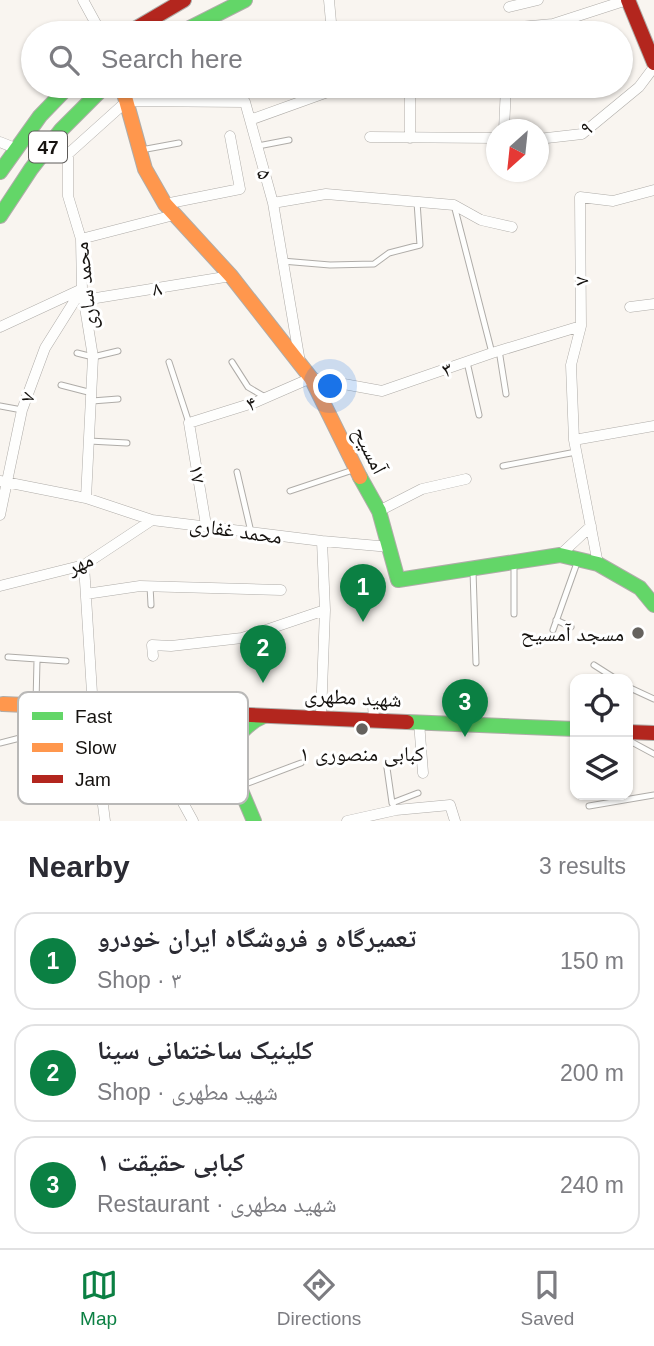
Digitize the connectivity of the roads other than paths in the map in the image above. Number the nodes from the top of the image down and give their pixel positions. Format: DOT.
graph roads {
  1 [pos="83,0"];
  2 [pos="184,0"];
  3 [pos="245,0"];
  4 [pos="329,0"];
  5 [pos="538,0"];
  6 [pos="628,0"];
  7 [pos="509,7"];
  8 [pos="94,21"];
  9 [pos="148,21"];
  10 [pos="204,21"];
  11 [pos="330,21"];
  12 [pos="562,21"];
  13 [pos="654,65"];
  14 [pos="633,92"];
  15 [pos="57,98"];
  16 [pos="93,98"];
  17 [pos="126,98"];
  18 [pos="311,98"];
  19 [pos="410,98"];
  20 [pos="505,98"];
  21 [pos="626,98"];
  22 [pos="127,101"];
  23 [pos="504,119"];
  24 [pos="250,120"];
  25 [pos="230,136"];
  26 [pos="370,137"];
  27 [pos="410,138"];
  28 [pos="486,138"];
  29 [pos="549,138"];
  30 [pos="289,139"];
  31 [pos="0,142"];
  32 [pos="179,143"];
  33 [pos="257,146"];
  34 [pos="15,148"];
  35 [pos="141,150"];
  36 [pos="0,172"];
  37 [pos="654,190"];
  38 [pos="417,202"];
  39 [pos="273,203"];
  40 [pos="454,205"];
  41 [pos="170,209"];
  42 [pos="0,216"];
  43 [pos="512,227"];
  44 [pos="81,239"];
  45 [pos="282,261"];
  46 [pos="230,276"];
  47 [pos="82,289"];
  48 [pos="84,300"];
  49 [pos="654,304"];
  50 [pos="630,307"];
  51 [pos="581,326"];
  52 [pos="0,327"];
  53 [pos="118,351"];
  54 [pos="495,352"];
  55 [pos="77,353"];
  56 [pos="93,357"];
  57 [pos="169,362"];
  58 [pos="232,362"];
  59 [pos="300,362"];
  60 [pos="467,362"];
  61 [pos="311,378"];
  62 [pos="61,385"];
  63 [pos="506,394"];
  64 [pos="92,397"];
  65 [pos="265,397"];
  66 [pos="118,399"];
  67 [pos="0,406"];
  68 [pos="22,410"];
  69 [pos="479,415"];
  70 [pos="189,423"];
  71 [pos="654,426"];
  72 [pos="574,440"];
  73 [pos="89,441"];
  74 [pos="127,443"];
  75 [pos="576,452"];
  76 [pos="503,466"];
  77 [pos="355,469"];
  78 [pos="237,472"];
  79 [pos="466,479"];
  80 [pos="3,482"];
  81 [pos="290,491"];
  82 [pos="86,498"];
  83 [pos="379,511"];
  84 [pos="0,515"];
  85 [pos="152,520"];
  86 [pos="206,525"];
  87 [pos="591,526"];
  88 [pos="251,532"];
  89 [pos="322,541"];
  90 [pos="390,547"];
  91 [pos="560,555"];
  92 [pos="579,558"];
  93 [pos="514,563"];
  94 [pos="598,564"];
  95 [pos="84,565"];
  96 [pos="473,570"];
  97 [pos="0,586"];
  98 [pos="150,586"];
  99 [pos="281,590"];
  100 [pos="86,594"];
  101 [pos="151,605"];
  102 [pos="654,605"];
  103 [pos="326,610"];
  104 [pos="514,614"];
  105 [pos="556,620"];
  106 [pos="571,627"];
  107 [pos="553,630"];
  108 [pos="153,656"];
  109 [pos="8,657"];
  110 [pos="37,660"];
  111 [pos="66,661"];
  112 [pos="476,663"];
  113 [pos="594,665"];
  114 [pos="608,674"];
  115 [pos="633,689"];
  116 [pos="36,692"];
  117 [pos="93,692"];
  118 [pos="654,699"];
  119 [pos="248,713"];
  120 [pos="266,715"];
  121 [pos="321,716"];
  122 [pos="419,722"];
  123 [pos="248,725"];
  124 [pos="570,729"];
  125 [pos="633,732"];
  126 [pos="654,733"];
  127 [pos="18,738"];
  128 [pos="0,743"];
  129 [pos="633,743"];
  130 [pos="654,754"];
  131 [pos="301,763"];
  132 [pos="387,768"];
  133 [pos="423,773"];
  134 [pos="248,783"];
  135 [pos="418,793"];
  136 [pos="654,795"];
  137 [pos="184,804"];
  138 [pos="247,804"];
  139 [pos="589,806"];
  140 [pos="394,807"];
  141 [pos="194,821"];
  142 [pos="254,821"];
  143 [pos="347,821"];
  144 [pos="455,821"];
  1 -- 8 [label="street"];
  2 -- 9 [label="main road"];
  3 -- 10 [label="main road"];
  4 -- 11 [label="street"];
  5 -- 7 [label="street"];
  6 -- 12 [label="street"];
  6 -- 13 [label="main road"];
  13 -- 14 [label="street, ۹"];
  15 -- 34 [label="main road, 47"];
  16 -- 42 [label="main road, 47"];
  17 -- 22 [label="main road, آمسیح"];
  18 -- 24 [label="street"];
  19 -- 27 [label="street"];
  20 -- 23 [label="street"];
  21 -- 29 [label="street, ۹"];
  22 -- 24 [label="street"];
  22 -- 35 [label="main road, آمسیح"];
  22 -- 44 [label="street, محمد ساری"];
  24 -- 33 [label="street, ۵"];
  25 -- 41 [label="street"];
  26 -- 27 [label="street"];
  27 -- 28 [label="street"];
  30 -- 33 [label="lane"];
  31 -- 34 [label="street"];
  32 -- 35 [label="lane"];
  33 -- 39 [label="street, ۵"];
  34 -- 36 [label="main road, 47"];
  35 -- 41 [label="main road, آمسیح"];
  37 -- 51 [label="street, ۷"];
  38 -- 39 [label="street"];
  38 -- 40 [label="street"];
  38 -- 45 [label="lane"];
  39 -- 45 [label="street, ۵"];
  40 -- 43 [label="street"];
  40 -- 54 [label="lane"];
  41 -- 44 [label="street"];
  41 -- 46 [label="main road, آمسیح"];
  44 -- 47 [label="street, محمد ساری"];
  45 -- 59 [label="street, ۵"];
  46 -- 48 [label="street, ۸"];
  46 -- 59 [label="main road, آمسیح"];
  47 -- 48 [label="street, محمد ساری"];
  47 -- 52 [label="street"];
  47 -- 68 [label="street, ۷"];
  48 -- 56 [label="street, محمد ساری"];
  49 -- 50 [label="street"];
  51 -- 54 [label="street, ۳"];
  51 -- 72 [label="street, ۷"];
  53 -- 56 [label="lane"];
  54 -- 60 [label="street, ۳"];
  54 -- 63 [label="lane"];
  55 -- 56 [label="lane"];
  56 -- 64 [label="street, محمد ساری"];
  57 -- 70 [label="lane"];
  58 -- 65 [label="lane"];
  59 -- 61 [label="main road, آمسیح"];
  60 -- 61 [label="street, ۳"];
  60 -- 69 [label="lane"];
  61 -- 65 [label="street, ۴"];
  61 -- 77 [label="main road, آمسیح"];
  62 -- 64 [label="lane"];
  64 -- 66 [label="lane"];
  64 -- 73 [label="street, محمد ساری"];
  65 -- 70 [label="street, ۴"];
  67 -- 68 [label="lane"];
  68 -- 80 [label="street, ۷"];
  70 -- 86 [label="street, ۱۷"];
  71 -- 72 [label="street"];
  72 -- 75 [label="street, ۷"];
  73 -- 74 [label="lane"];
  73 -- 82 [label="street, محمد ساری"];
  75 -- 76 [label="lane"];
  75 -- 87 [label="street, ۷"];
  77 -- 81 [label="lane"];
  77 -- 83 [label="main road, آمسیح"];
  78 -- 88 [label="lane"];
  79 -- 83 [label="street"];
  80 -- 82 [label="street, محمد غفاری"];
  80 -- 84 [label="street, ۷"];
  82 -- 85 [label="street, محمد غفاری"];
  83 -- 90 [label="main road, آمسیح"];
  85 -- 86 [label="street, محمد غفاری"];
  85 -- 95 [label="street, مهر"];
  86 -- 88 [label="street, محمد غفاری"];
  87 -- 91 [label="street"];
  87 -- 94 [label="street, ۷"];
  88 -- 89 [label="street, محمد غفاری"];
  89 -- 90 [label="street, محمد غفاری"];
  89 -- 103 [label="street"];
  90 -- 96 [label="main road, آمسیح"];
  91 -- 92 [label="main road, آمسیح"];
  91 -- 93 [label="main road, آمسیح"];
  92 -- 94 [label="main road, آمسیح"];
  92 -- 105 [label="lane"];
  93 -- 96 [label="main road, آمسیح"];
  93 -- 104 [label="lane"];
  94 -- 102 [label="main road, آمسیح"];
  95 -- 97 [label="street, مهر"];
  95 -- 100 [label="street"];
  96 -- 112 [label="lane"];
  98 -- 99 [label="street"];
  98 -- 100 [label="street"];
  98 -- 101 [label="lane"];
  100 -- 117 [label="street"];
  103 -- 108 [label="street"];
  103 -- 121 [label="street"];
  105 -- 106 [label="lane"];
  105 -- 107 [label="lane"];
  109 -- 110 [label="lane"];
  110 -- 111 [label="lane"];
  110 -- 116 [label="lane"];
  113 -- 114 [label="lane"];
  115 -- 118 [label="lane"];
  119 -- 120 [label="main road, شهید مطهری"];
  120 -- 121 [label="main road, شهید مطهری"];
  120 -- 123 [label="main road"];
  121 -- 122 [label="main road, شهید مطهری"];
  122 -- 124 [label="main road, شهید مطهری"];
  122 -- 133 [label="street"];
  125 -- 126 [label="main road"];
  127 -- 128 [label="lane"];
  129 -- 130 [label="lane"];
  131 -- 134 [label="lane"];
  132 -- 140 [label="lane"];
  135 -- 140 [label="lane"];
  136 -- 139 [label="lane"];
  137 -- 141 [label="street"];
  138 -- 142 [label="main road"];
  140 -- 143 [label="street"];
  140 -- 144 [label="street"];
}
